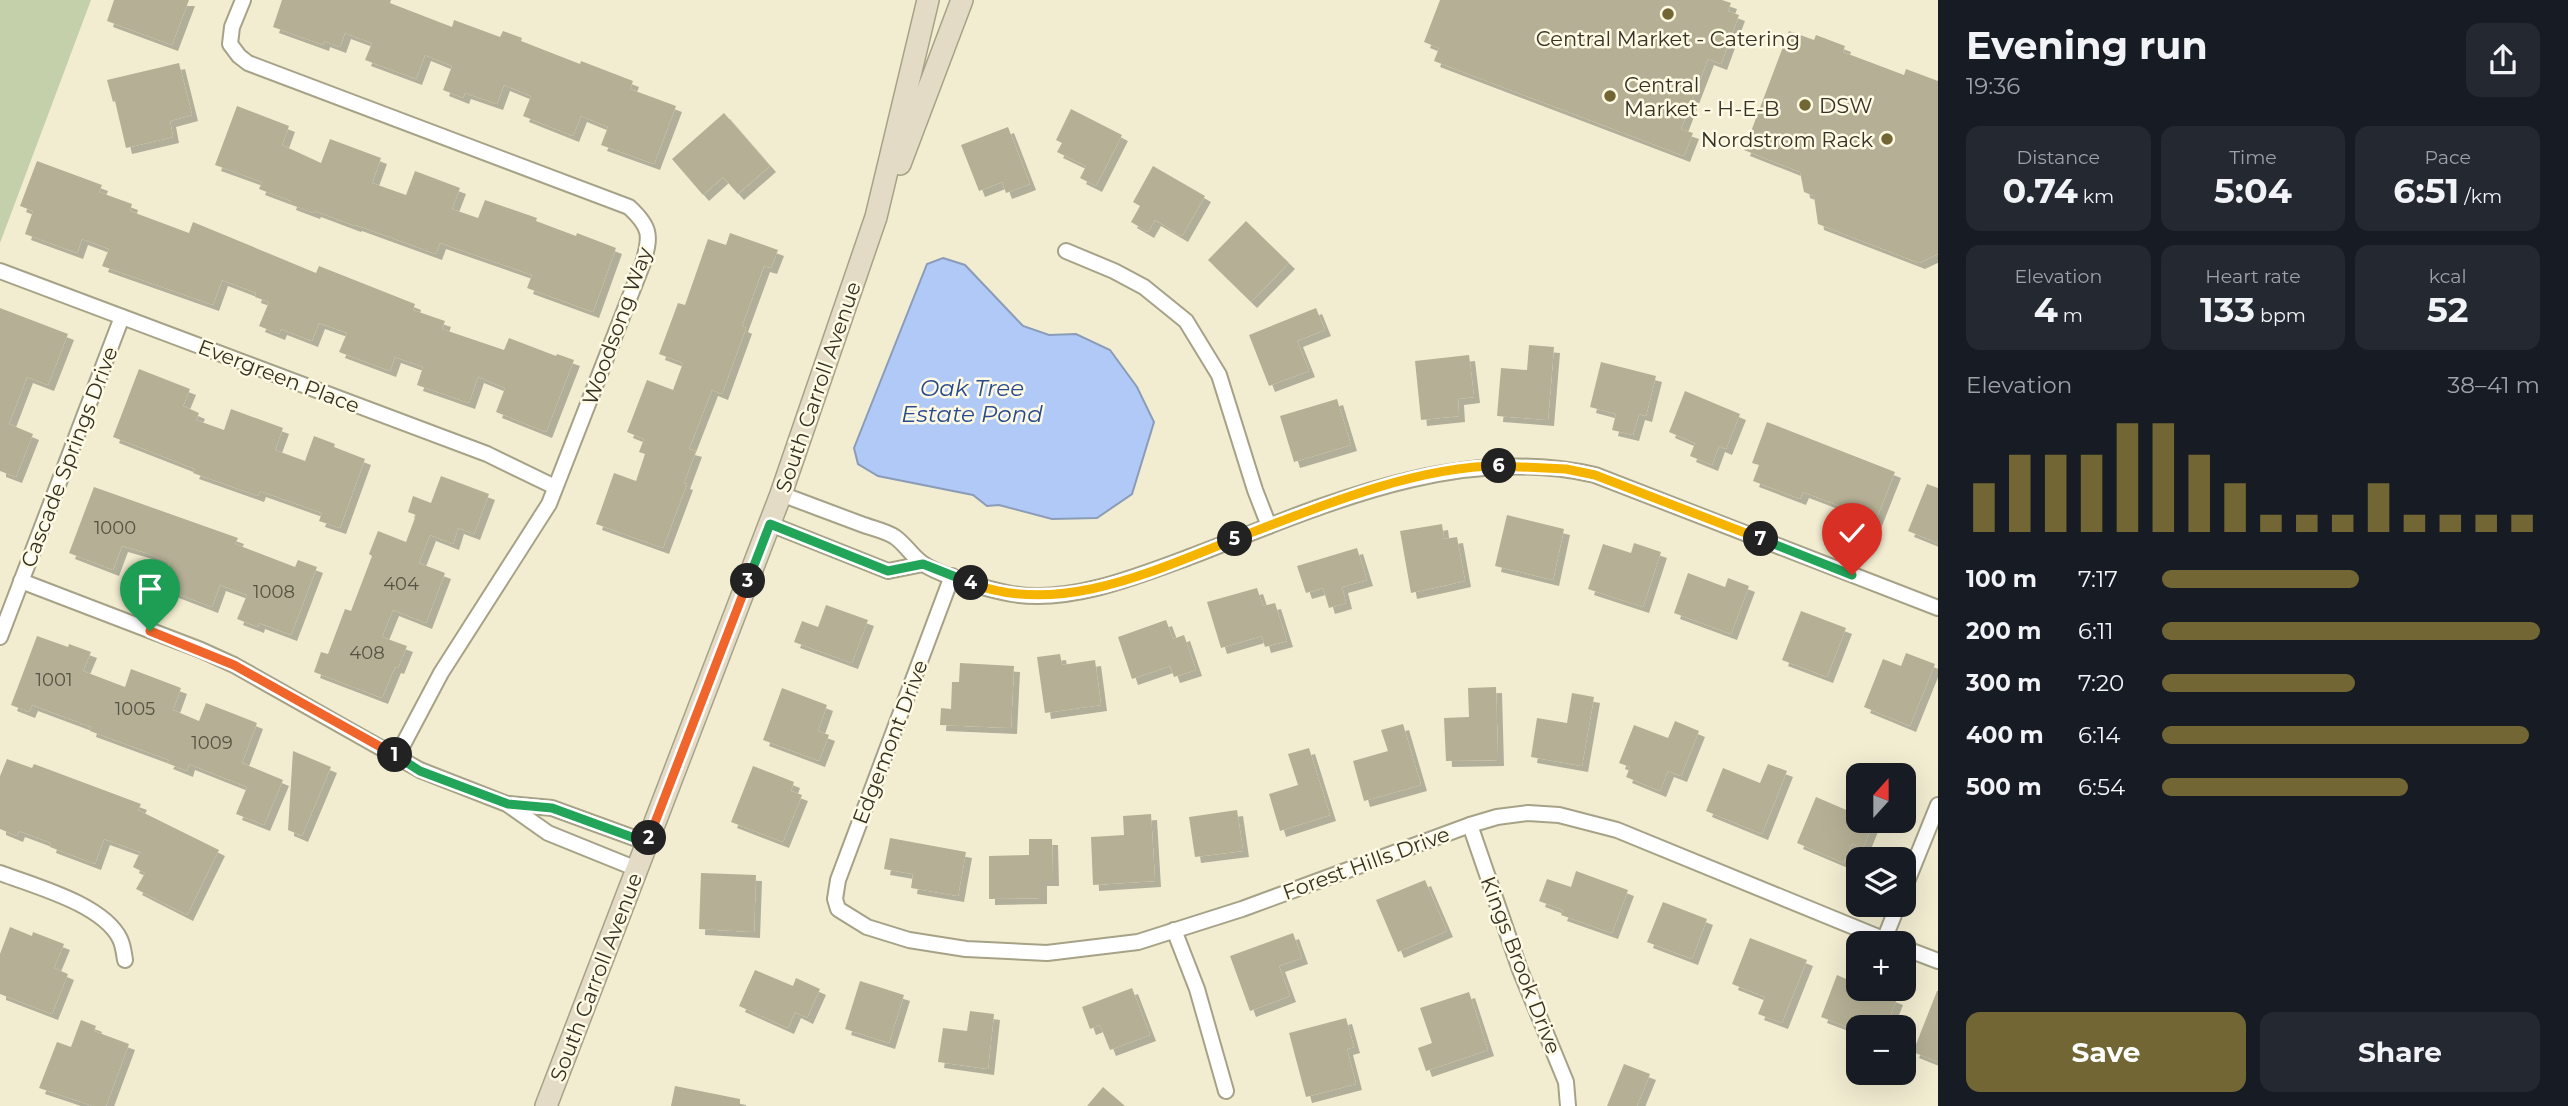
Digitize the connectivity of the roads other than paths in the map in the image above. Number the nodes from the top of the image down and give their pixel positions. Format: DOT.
graph roads {
  1 [pos="243,0"];
  2 [pos="928,0"];
  3 [pos="962,0"];
  4 [pos="876,216"];
  5 [pos="1066,251"];
  6 [pos="0,271"];
  7 [pos="122,317"];
  8 [pos="555,487"];
  9 [pos="781,495"];
  10 [pos="770,524"];
  11 [pos="1269,526"];
  12 [pos="923,564"];
  13 [pos="952,576"];
  14 [pos="21,581"];
  15 [pos="1938,608"];
  16 [pos="0,637"];
  17 [pos="397,756"];
  18 [pos="508,804"];
  19 [pos="1938,805"];
  20 [pos="1470,825"];
  21 [pos="648,843"];
  22 [pos="1916,860"];
  23 [pos="637,869"];
  24 [pos="0,873"];
  25 [pos="838,909"];
  26 [pos="1174,930"];
  27 [pos="1864,931"];
  28 [pos="1916,953"];
  29 [pos="125,960"];
  30 [pos="1938,961"];
  31 [pos="1226,1091"];
  32 [pos="546,1106"];
  33 [pos="1568,1106"];
  1 -- 8 [label="street, Woodsong Way"];
  2 -- 4 [label="main road, South Carroll Avenue"];
  3 -- 4 [label="main road, South Carroll Avenue"];
  4 -- 9 [label="main road, South Carroll Avenue"];
  5 -- 11 [label="street"];
  6 -- 7 [label="street, Evergreen Place"];
  7 -- 8 [label="street, Evergreen Place"];
  7 -- 14 [label="street, Cascade Springs Drive"];
  8 -- 17 [label="street, Woodsong Way"];
  9 -- 10 [label="main road, South Carroll Avenue"];
  9 -- 12 [label="street"];
  10 -- 12 [label="street"];
  10 -- 21 [label="main road, South Carroll Avenue"];
  11 -- 13 [label="street"];
  11 -- 15 [label="street"];
  12 -- 13 [label="street"];
  13 -- 25 [label="street, Edgemont Drive"];
  14 -- 16 [label="street, Cascade Springs Drive"];
  14 -- 17 [label="street"];
  17 -- 18 [label="street"];
  18 -- 21 [label="street"];
  18 -- 23 [label="street"];
  19 -- 22 [label="street"];
  20 -- 26 [label="street, Forest Hills Drive"];
  20 -- 27 [label="street, Forest Hills Drive"];
  20 -- 33 [label="street, Kings Brook Drive"];
  21 -- 23 [label="main road, South Carroll Avenue"];
  23 -- 32 [label="main road, South Carroll Avenue"];
  24 -- 29 [label="street"];
  25 -- 26 [label="street, Forest Hills Drive"];
  26 -- 31 [label="street"];
  28 -- 30 [label="street"];
}
